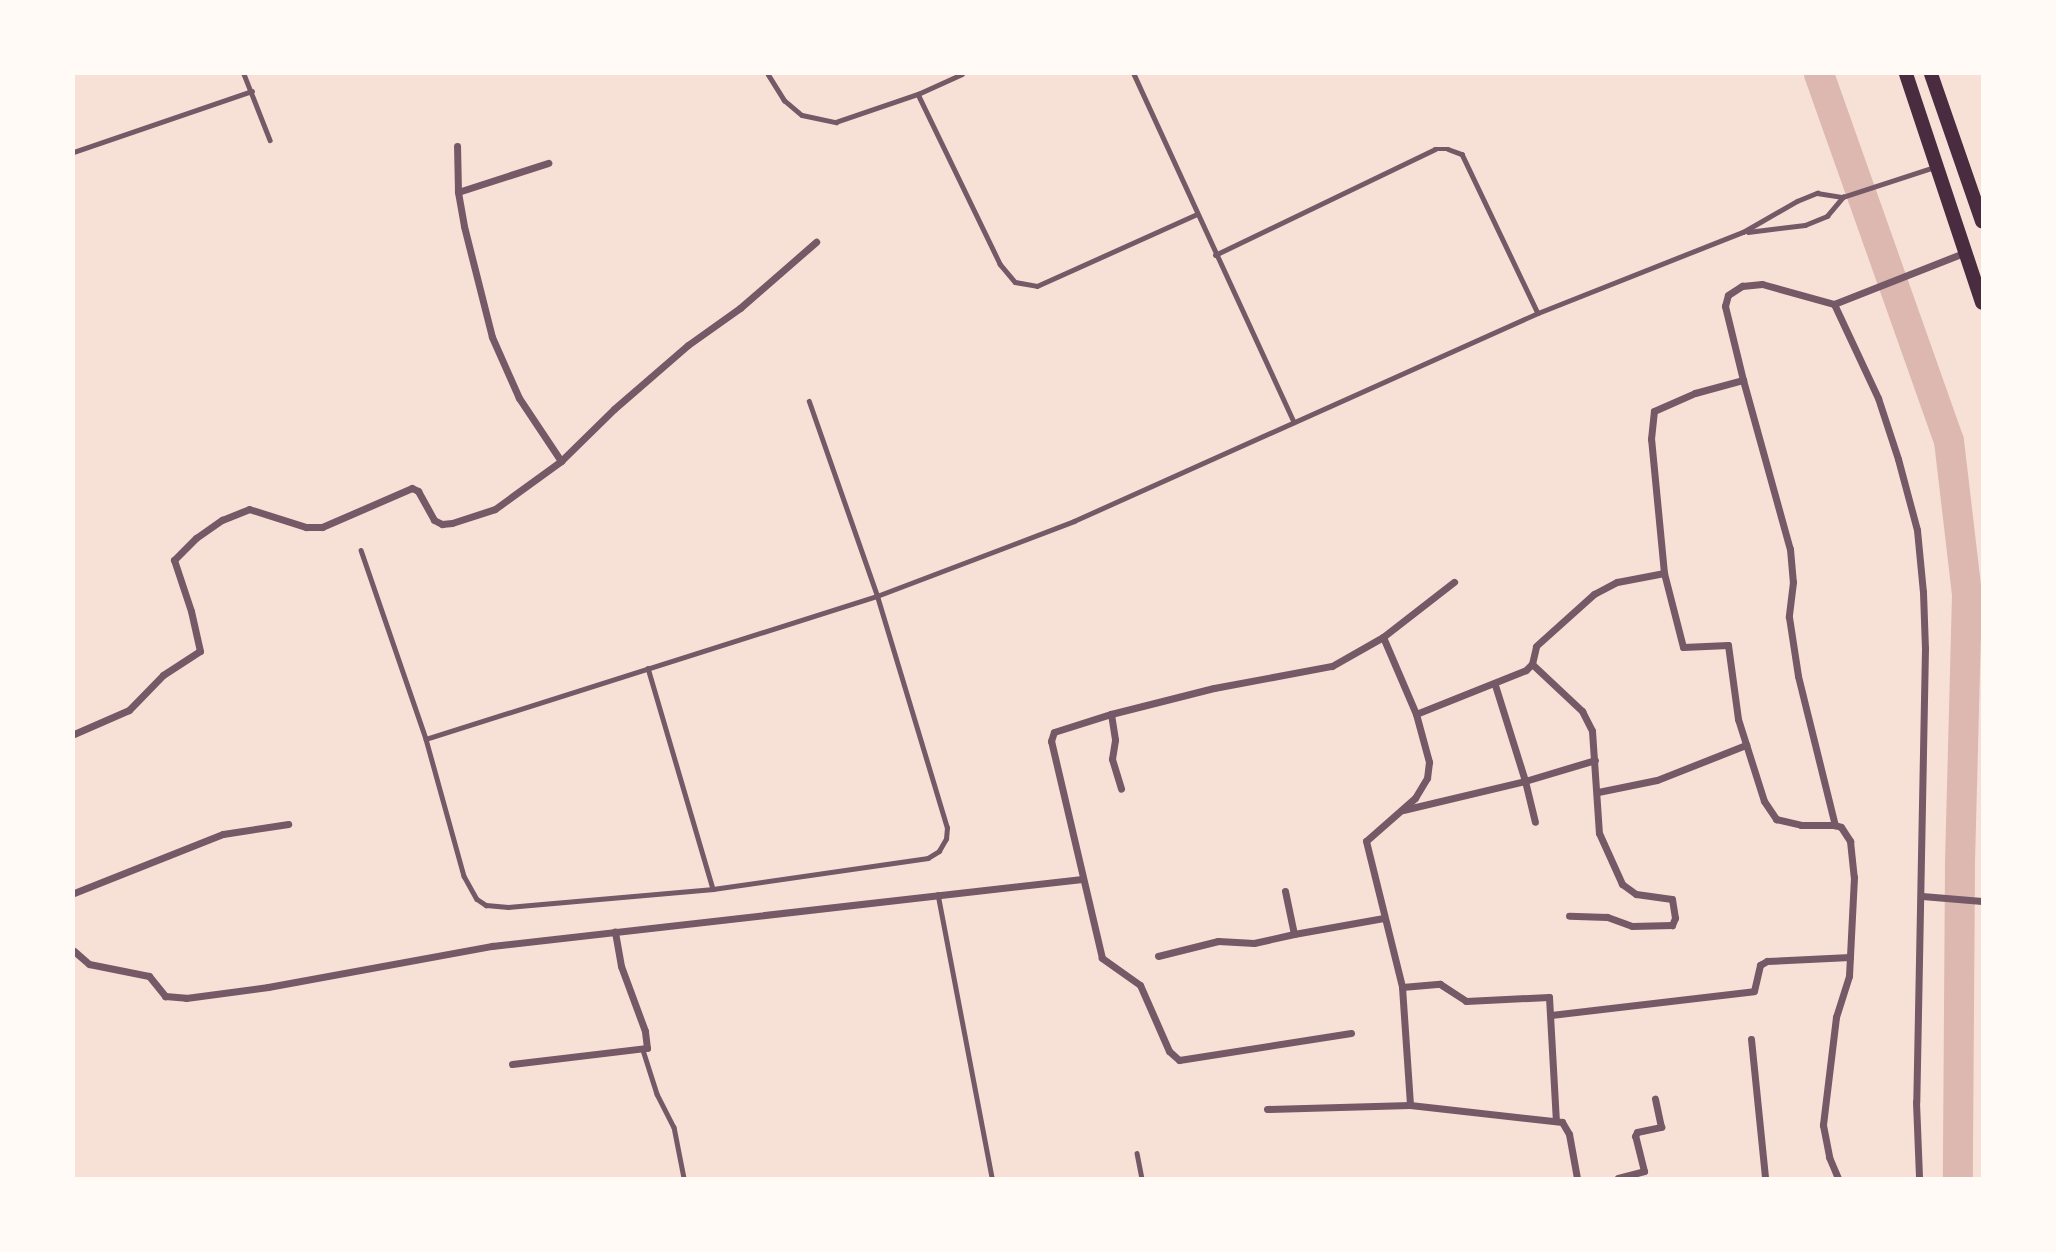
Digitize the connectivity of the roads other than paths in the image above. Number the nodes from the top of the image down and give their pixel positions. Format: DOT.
graph roads {
  1 [pos="244,74"];
  2 [pos="768,74"];
  3 [pos="962,74"];
  4 [pos="1134,74"];
  5 [pos="1906,74"];
  6 [pos="1931,74"];
  7 [pos="252,91"];
  8 [pos="918,94"];
  9 [pos="270,141"];
  10 [pos="457,146"];
  11 [pos="74,152"];
  12 [pos="548,163"];
  13 [pos="1938,166"];
  14 [pos="458,192"];
  15 [pos="1843,197"];
  16 [pos="1197,214"];
  17 [pos="1983,220"];
  18 [pos="1744,232"];
  19 [pos="816,242"];
  20 [pos="1968,252"];
  21 [pos="1215,255"];
  22 [pos="1983,303"];
  23 [pos="1834,304"];
  24 [pos="1538,313"];
  25 [pos="1743,380"];
  26 [pos="809,402"];
  27 [pos="1294,422"];
  28 [pos="561,461"];
  29 [pos="361,550"];
  30 [pos="1664,573"];
  31 [pos="1454,582"];
  32 [pos="877,596"];
  33 [pos="1384,637"];
  34 [pos="1532,664"];
  35 [pos="648,668"];
  36 [pos="1495,685"];
  37 [pos="1111,714"];
  38 [pos="1416,714"];
  39 [pos="74,734"];
  40 [pos="426,739"];
  41 [pos="1746,745"];
  42 [pos="1595,760"];
  43 [pos="1525,781"];
  44 [pos="1121,789"];
  45 [pos="1598,792"];
  46 [pos="1401,810"];
  47 [pos="1535,822"];
  48 [pos="288,824"];
  49 [pos="1835,825"];
  50 [pos="1082,879"];
  51 [pos="713,889"];
  52 [pos="1285,891"];
  53 [pos="74,893"];
  54 [pos="939,894"];
  55 [pos="1922,896"];
  56 [pos="1983,901"];
  57 [pos="1569,916"];
  58 [pos="1384,918"];
  59 [pos="615,932"];
  60 [pos="1294,934"];
  61 [pos="74,951"];
  62 [pos="1158,956"];
  63 [pos="1850,957"];
  64 [pos="1402,987"];
  65 [pos="1551,1014"];
  66 [pos="1351,1033"];
  67 [pos="1751,1039"];
  68 [pos="643,1050"];
  69 [pos="512,1064"];
  70 [pos="1655,1099"];
  71 [pos="1410,1105"];
  72 [pos="1267,1109"];
  73 [pos="1556,1121"];
  74 [pos="1137,1153"];
  75 [pos="684,1178"];
  76 [pos="992,1178"];
  77 [pos="1142,1178"];
  78 [pos="1577,1178"];
  79 [pos="1618,1178"];
  80 [pos="1765,1178"];
  81 [pos="1838,1178"];
  82 [pos="1919,1178"];
  1 -- 7 [label="lane"];
  2 -- 8 [label="lane"];
  3 -- 8 [label="lane"];
  4 -- 16 [label="lane"];
  5 -- 13 [label="highway"];
  6 -- 17 [label="highway"];
  7 -- 9 [label="lane"];
  7 -- 11 [label="lane"];
  8 -- 16 [label="lane"];
  10 -- 14 [label="street"];
  12 -- 14 [label="street"];
  13 -- 15 [label="lane"];
  13 -- 20 [label="highway"];
  14 -- 28 [label="street"];
  15 -- 18 [label="lane"];
  15 -- 18 [label="lane"];
  16 -- 21 [label="lane"];
  18 -- 24 [label="lane"];
  19 -- 28 [label="street"];
  20 -- 22 [label="highway"];
  20 -- 23 [label="street"];
  21 -- 24 [label="lane"];
  21 -- 27 [label="lane"];
  23 -- 25 [label="street"];
  23 -- 55 [label="street"];
  24 -- 27 [label="lane"];
  25 -- 30 [label="street"];
  25 -- 49 [label="street"];
  26 -- 32 [label="lane"];
  27 -- 32 [label="lane"];
  28 -- 39 [label="street"];
  29 -- 40 [label="lane"];
  30 -- 34 [label="street"];
  30 -- 41 [label="street"];
  31 -- 33 [label="street"];
  32 -- 35 [label="lane"];
  32 -- 51 [label="lane"];
  33 -- 37 [label="street"];
  33 -- 38 [label="street"];
  34 -- 36 [label="street"];
  34 -- 42 [label="street"];
  35 -- 40 [label="lane"];
  35 -- 51 [label="lane"];
  36 -- 38 [label="street"];
  36 -- 43 [label="street"];
  37 -- 44 [label="street"];
  37 -- 50 [label="street"];
  38 -- 46 [label="street"];
  40 -- 51 [label="lane"];
  41 -- 45 [label="street"];
  41 -- 49 [label="street"];
  42 -- 43 [label="street"];
  42 -- 45 [label="street"];
  43 -- 46 [label="street"];
  43 -- 47 [label="street"];
  45 -- 57 [label="street"];
  46 -- 58 [label="street"];
  48 -- 53 [label="street"];
  49 -- 63 [label="street"];
  50 -- 54 [label="street"];
  50 -- 66 [label="street"];
  52 -- 60 [label="street"];
  54 -- 59 [label="street"];
  54 -- 76 [label="lane"];
  55 -- 56 [label="street"];
  55 -- 82 [label="street"];
  58 -- 60 [label="street"];
  58 -- 64 [label="street"];
  59 -- 61 [label="street"];
  59 -- 68 [label="street"];
  60 -- 62 [label="street"];
  63 -- 65 [label="street"];
  63 -- 81 [label="street"];
  64 -- 65 [label="street"];
  64 -- 71 [label="street"];
  65 -- 73 [label="street"];
  67 -- 80 [label="street"];
  68 -- 69 [label="street"];
  68 -- 75 [label="lane"];
  70 -- 79 [label="street"];
  71 -- 72 [label="street"];
  71 -- 73 [label="street"];
  73 -- 78 [label="street"];
  74 -- 77 [label="lane"];
}
